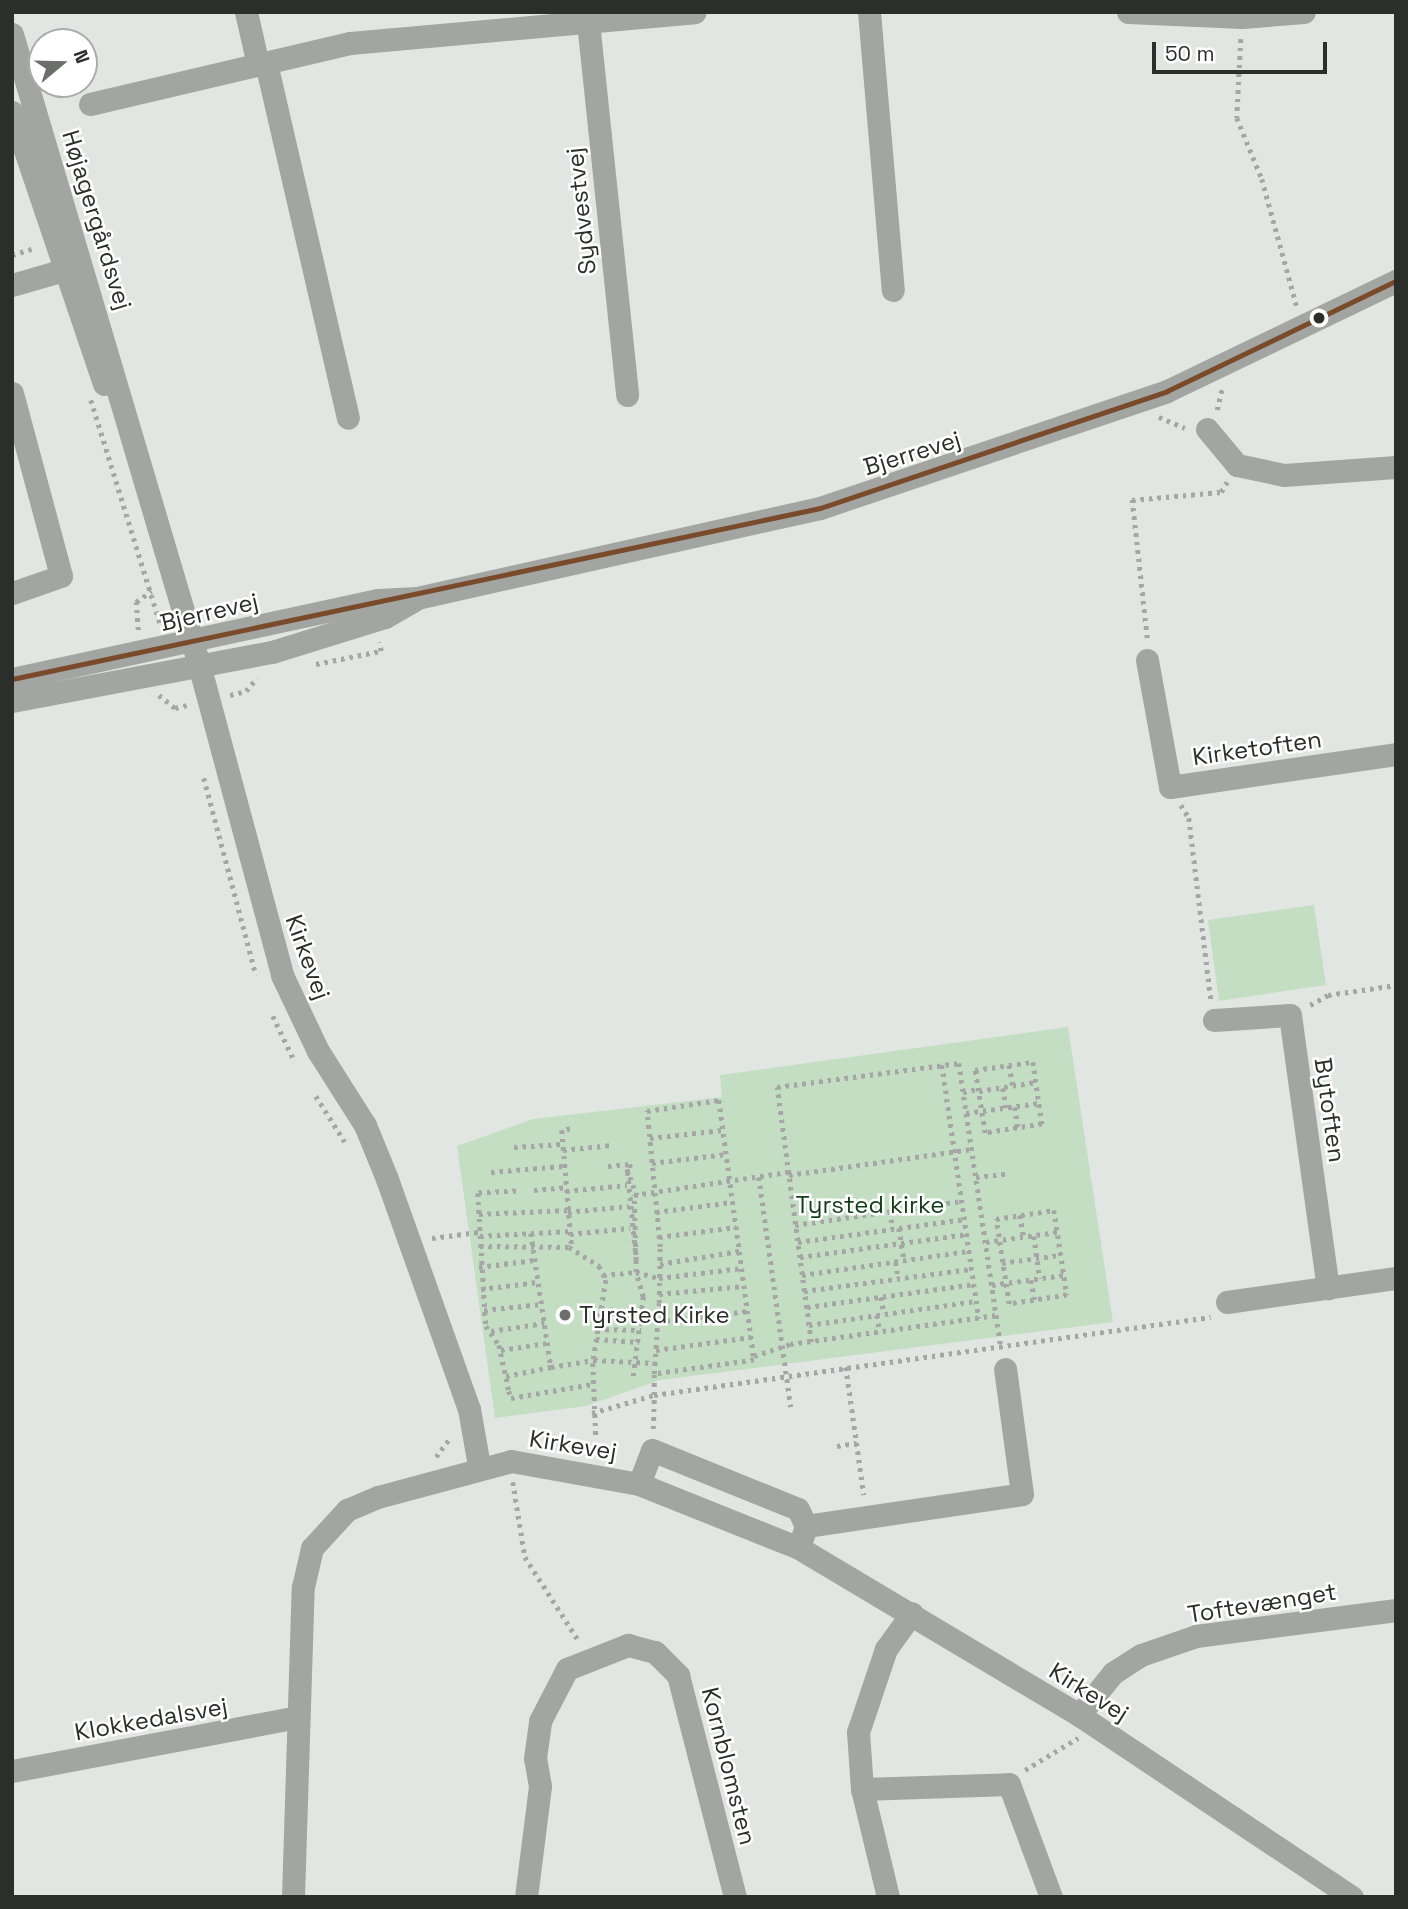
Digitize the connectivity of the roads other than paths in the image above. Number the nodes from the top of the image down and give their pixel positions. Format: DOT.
graph roads {
  1 [pos="246,12"];
  2 [pos="695,12"];
  3 [pos="869,12"];
  4 [pos="1128,12"];
  5 [pos="1304,12"];
  6 [pos="532,19"];
  7 [pos="588,22"];
  8 [pos="12,34"];
  9 [pos="262,64"];
  10 [pos="90,104"];
  11 [pos="12,112"];
  12 [pos="84,265"];
  13 [pos="61,271"];
  14 [pos="1396,281"];
  15 [pos="12,285"];
  16 [pos="893,290"];
  17 [pos="12,393"];
  18 [pos="627,395"];
  19 [pos="348,418"];
  20 [pos="16,421"];
  21 [pos="123,422"];
  22 [pos="1207,429"];
  23 [pos="1396,467"];
  24 [pos="12,593"];
  25 [pos="417,598"];
  26 [pos="192,642"];
  27 [pos="1147,660"];
  28 [pos="210,665"];
  29 [pos="12,678"];
  30 [pos="12,701"];
  31 [pos="1396,754"];
  32 [pos="1214,1020"];
  33 [pos="1396,1278"];
  34 [pos="1328,1288"];
  35 [pos="1227,1302"];
  36 [pos="1005,1369"];
  37 [pos="479,1466"];
  38 [pos="639,1484"];
  39 [pos="803,1537"];
  40 [pos="1396,1610"];
  41 [pos="912,1613"];
  42 [pos="298,1717"];
  43 [pos="1085,1719"];
  44 [pos="12,1771"];
  45 [pos="862,1789"];
  46 [pos="881,1895"];
  47 [pos="293,1897"];
  48 [pos="526,1897"];
  49 [pos="735,1897"];
  50 [pos="1051,1897"];
  51 [pos="1352,1897"];
  1 -- 9 [label="street"];
  2 -- 7 [label="street"];
  3 -- 16 [label="street"];
  4 -- 5 [label="street"];
  6 -- 7 [label="street"];
  6 -- 9 [label="street"];
  7 -- 18 [label="street, Sydvestvej"];
  8 -- 12 [label="street, Højagergårdsvej"];
  9 -- 10 [label="street"];
  9 -- 19 [label="street"];
  11 -- 13 [label="street, Højagergårdsvej"];
  12 -- 13 [label="street"];
  12 -- 21 [label="street, Højagergårdsvej"];
  13 -- 15 [label="street"];
  13 -- 21 [label="street, Højagergårdsvej"];
  14 -- 25 [label="street, Bjerrevej"];
  17 -- 20 [label="street"];
  20 -- 24 [label="street"];
  21 -- 26 [label="street, Højagergårdsvej"];
  22 -- 23 [label="street"];
  25 -- 26 [label="street, Bjerrevej"];
  25 -- 28 [label="street, Bjerrevej"];
  26 -- 28 [label="street, Højagergårdsvej"];
  26 -- 29 [label="street, Bjerrevej"];
  27 -- 31 [label="street, Kirketoften"];
  28 -- 30 [label="street, Bjerrevej"];
  28 -- 37 [label="street, Kirkevej"];
  32 -- 34 [label="street, Bytoften"];
  33 -- 34 [label="street"];
  34 -- 35 [label="street"];
  36 -- 39 [label="street"];
  37 -- 38 [label="street, Kirkevej"];
  37 -- 42 [label="street"];
  38 -- 39 [label="street, Kirkevej"];
  38 -- 39 [label="street"];
  39 -- 41 [label="street, Kirkevej"];
  40 -- 43 [label="street, Toftevænget"];
  41 -- 43 [label="street, Kirkevej"];
  41 -- 45 [label="street"];
  42 -- 44 [label="street, Klokkedalsvej"];
  42 -- 47 [label="street"];
  43 -- 51 [label="street, Kirkevej"];
  45 -- 46 [label="street"];
  45 -- 50 [label="street"];
  48 -- 49 [label="street, Kornblomsten"];
}
